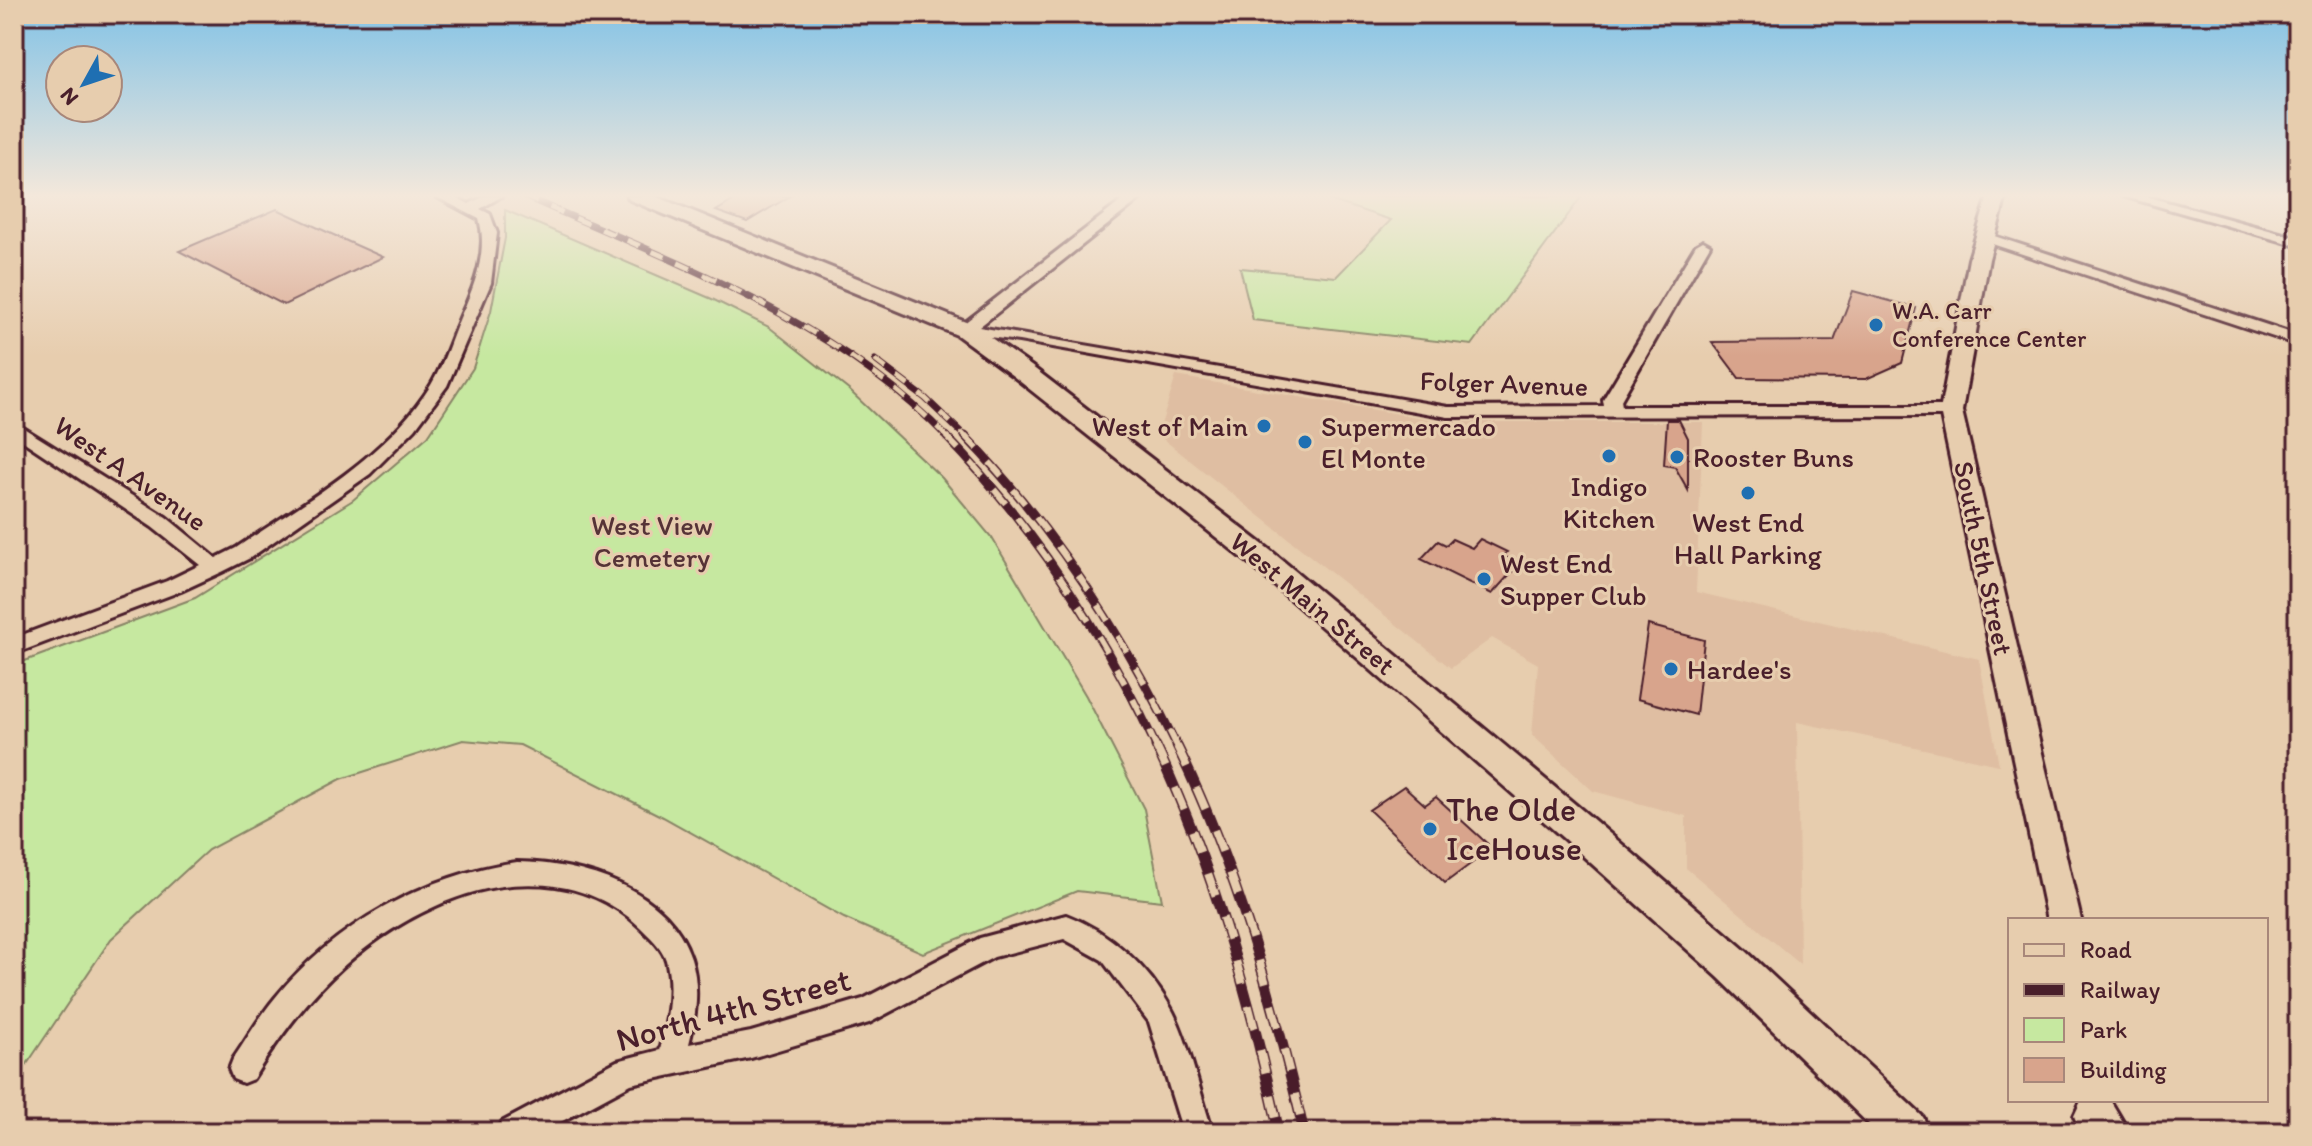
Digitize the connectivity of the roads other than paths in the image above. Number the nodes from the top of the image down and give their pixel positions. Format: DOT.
graph roads {
  1 [pos="488,249"];
  2 [pos="768,249"];
  3 [pos="1068,249"];
  4 [pos="1700,249"];
  5 [pos="1983,249"];
  6 [pos="2023,249"];
  7 [pos="965,330"];
  8 [pos="2298,340"];
  9 [pos="1951,411"];
  10 [pos="1614,413"];
  11 [pos="14,427"];
  12 [pos="215,567"];
  13 [pos="14,646"];
  14 [pos="2064,918"];
  15 [pos="671,1062"];
  16 [pos="243,1069"];
  17 [pos="512,1132"];
  18 [pos="1198,1132"];
  19 [pos="1908,1132"];
  1 -- 12 [label="street"];
  2 -- 7 [label="main road, West Main Street"];
  3 -- 7 [label="street"];
  4 -- 10 [label="street"];
  5 -- 9 [label="street, South 5th Street"];
  6 -- 8 [label="street"];
  7 -- 10 [label="street, Folger Avenue"];
  7 -- 19 [label="main road, West Main Street"];
  9 -- 10 [label="street, Folger Avenue"];
  9 -- 14 [label="street, South 5th Street"];
  11 -- 12 [label="street, West A Avenue"];
  12 -- 13 [label="street"];
  15 -- 16 [label="street"];
  15 -- 17 [label="street, North 4th Street"];
  15 -- 18 [label="street, North 4th Street"];
}
